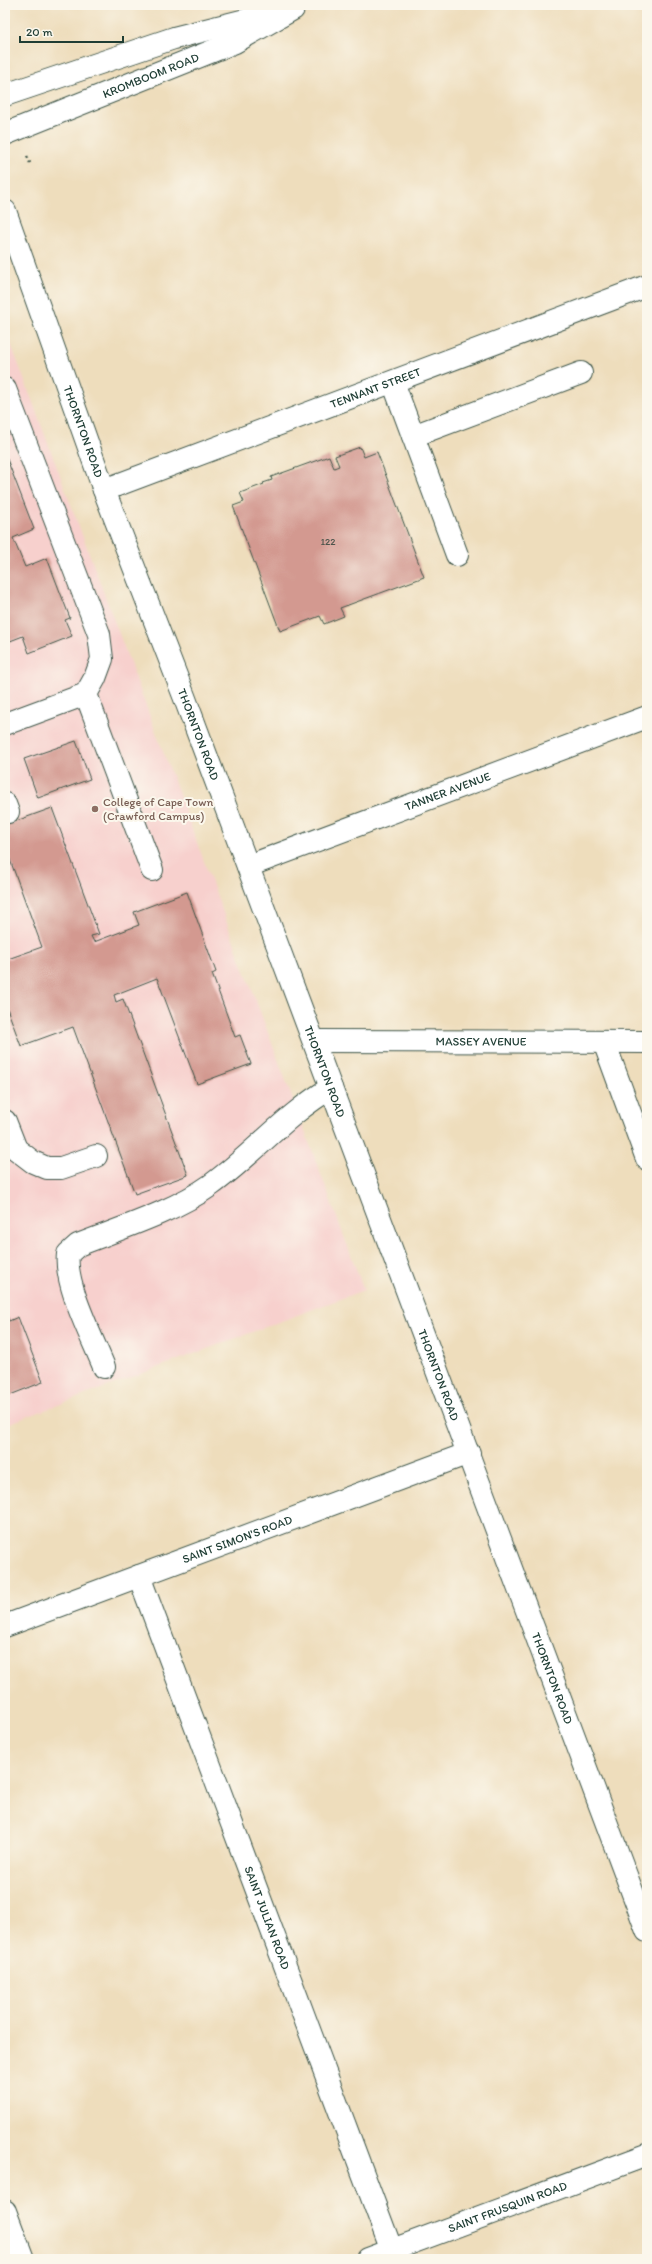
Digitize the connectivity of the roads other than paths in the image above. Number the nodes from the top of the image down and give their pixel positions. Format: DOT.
graph roads {
  1 [pos="296,6"];
  2 [pos="5,95"];
  3 [pos="5,134"];
  4 [pos="5,211"];
  5 [pos="647,286"];
  6 [pos="581,373"];
  7 [pos="393,382"];
  8 [pos="5,389"];
  9 [pos="413,436"];
  10 [pos="104,490"];
  11 [pos="457,555"];
  12 [pos="86,694"];
  13 [pos="647,717"];
  14 [pos="5,724"];
  15 [pos="248,866"];
  16 [pos="152,870"];
  17 [pos="314,1041"];
  18 [pos="604,1042"];
  19 [pos="647,1042"];
  20 [pos="331,1088"];
  21 [pos="5,1121"];
  22 [pos="96,1156"];
  23 [pos="647,1159"];
  24 [pos="104,1367"];
  25 [pos="469,1454"];
  26 [pos="139,1576"];
  27 [pos="5,1626"];
  28 [pos="647,1931"];
  29 [pos="647,2155"];
  30 [pos="5,2211"];
  31 [pos="393,2254"];
  32 [pos="23,2259"];
  33 [pos="368,2259"];
  1 -- 2 [label="street, KROMBOOM ROAD"];
  1 -- 3 [label="street, KROMBOOM ROAD"];
  4 -- 10 [label="street, THORNTON ROAD"];
  5 -- 7 [label="street, TENNANT STREET"];
  6 -- 9 [label="street"];
  7 -- 9 [label="street"];
  7 -- 10 [label="street, TENNANT STREET"];
  8 -- 12 [label="street"];
  9 -- 11 [label="street"];
  10 -- 15 [label="street, THORNTON ROAD"];
  12 -- 14 [label="street"];
  12 -- 16 [label="street"];
  13 -- 15 [label="street, TANNER AVENUE"];
  15 -- 17 [label="street, THORNTON ROAD"];
  17 -- 18 [label="street, MASSEY AVENUE"];
  17 -- 20 [label="street, THORNTON ROAD"];
  18 -- 19 [label="street, MASSEY AVENUE"];
  18 -- 23 [label="street"];
  20 -- 24 [label="street"];
  20 -- 25 [label="street, THORNTON ROAD"];
  21 -- 22 [label="street"];
  25 -- 26 [label="street, SAINT SIMON'S ROAD"];
  25 -- 28 [label="street, THORNTON ROAD"];
  26 -- 27 [label="street, SAINT SIMON'S ROAD"];
  26 -- 31 [label="street, SAINT JULIAN ROAD"];
  29 -- 31 [label="street, SAINT FRUSQUIN ROAD"];
  30 -- 32 [label="street"];
  31 -- 33 [label="street, SAINT FRUSQUIN ROAD"];
}
